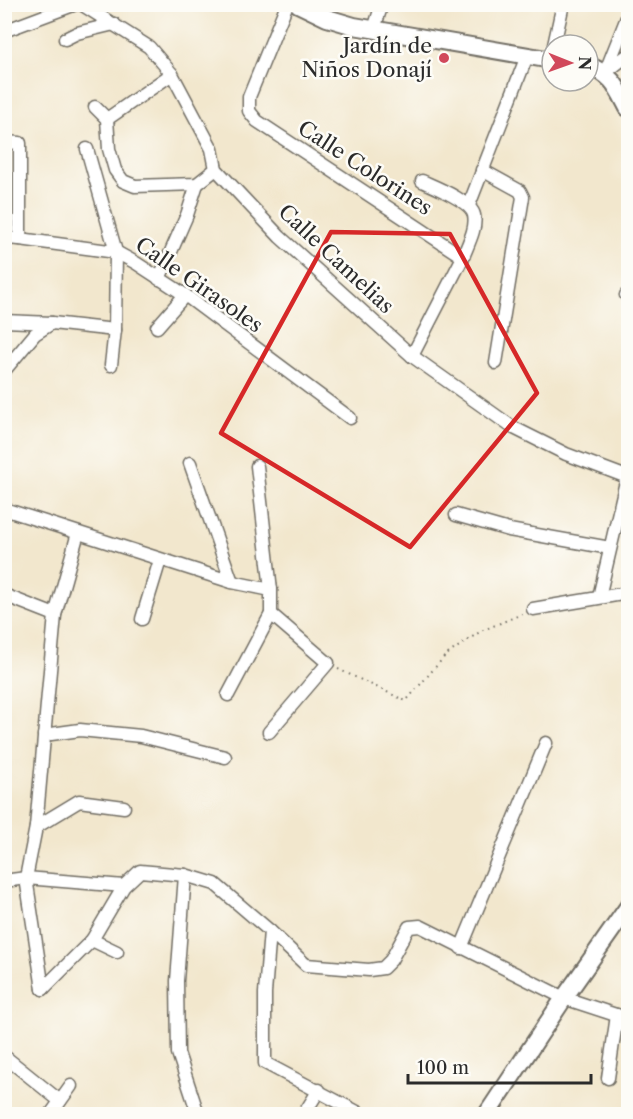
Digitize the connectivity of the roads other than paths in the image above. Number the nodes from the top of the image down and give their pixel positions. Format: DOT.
graph roads {
  1 [pos="76,4"];
  2 [pos="81,4"];
  3 [pos="287,4"];
  4 [pos="298,4"];
  5 [pos="382,4"];
  6 [pos="563,4"];
  7 [pos="628,15"];
  8 [pos="114,24"];
  9 [pos="374,30"];
  10 [pos="4,31"];
  11 [pos="557,33"];
  12 [pos="65,39"];
  13 [pos="540,55"];
  14 [pos="628,55"];
  15 [pos="527,56"];
  16 [pos="600,71"];
  17 [pos="605,73"];
  18 [pos="172,74"];
  19 [pos="95,107"];
  20 [pos="628,108"];
  21 [pos="107,119"];
  22 [pos="4,142"];
  23 [pos="87,149"];
  24 [pos="216,169"];
  25 [pos="482,170"];
  26 [pos="422,181"];
  27 [pos="196,184"];
  28 [pos="468,205"];
  29 [pos="4,238"];
  30 [pos="20,238"];
  31 [pos="116,252"];
  32 [pos="463,256"];
  33 [pos="159,279"];
  34 [pos="185,295"];
  35 [pos="4,321"];
  36 [pos="52,323"];
  37 [pos="157,327"];
  38 [pos="115,330"];
  39 [pos="412,356"];
  40 [pos="496,363"];
  41 [pos="111,365"];
  42 [pos="4,371"];
  43 [pos="350,418"];
  44 [pos="190,463"];
  45 [pos="257,466"];
  46 [pos="628,475"];
  47 [pos="4,509"];
  48 [pos="456,515"];
  49 [pos="78,533"];
  50 [pos="610,548"];
  51 [pos="160,560"];
  52 [pos="232,582"];
  53 [pos="271,590"];
  54 [pos="628,593"];
  55 [pos="4,595"];
  56 [pos="599,597"];
  57 [pos="533,609"];
  58 [pos="271,614"];
  59 [pos="55,615"];
  60 [pos="142,619"];
  61 [pos="228,695"];
  62 [pos="269,732"];
  63 [pos="44,735"];
  64 [pos="546,743"];
  65 [pos="225,757"];
  66 [pos="123,807"];
  67 [pos="36,827"];
  68 [pos="185,875"];
  69 [pos="26,878"];
  70 [pos="4,881"];
  71 [pos="124,886"];
  72 [pos="628,907"];
  73 [pos="270,931"];
  74 [pos="92,940"];
  75 [pos="461,948"];
  76 [pos="117,951"];
  77 [pos="564,998"];
  78 [pos="623,1017"];
  79 [pos="4,1056"];
  80 [pos="608,1078"];
  81 [pos="71,1086"];
  82 [pos="319,1090"];
  83 [pos="60,1101"];
  84 [pos="51,1114"];
  85 [pos="198,1114"];
  86 [pos="304,1114"];
  87 [pos="361,1114"];
  88 [pos="487,1114"];
  1 -- 10 [label="street"];
  2 -- 8 [label="street, Calle Camelias"];
  3 -- 32 [label="street, Calle Colorines"];
  4 -- 9 [label="main road"];
  5 -- 9 [label="street"];
  6 -- 11 [label="street"];
  7 -- 17 [label="street"];
  8 -- 12 [label="street"];
  8 -- 18 [label="street, Calle Camelias"];
  9 -- 15 [label="main road"];
  13 -- 15 [label="main road"];
  14 -- 17 [label="street"];
  15 -- 25 [label="street"];
  16 -- 17 [label="main road"];
  17 -- 20 [label="main road"];
  18 -- 21 [label="street"];
  18 -- 24 [label="street, Calle Camelias"];
  19 -- 21 [label="street"];
  21 -- 27 [label="street"];
  22 -- 30 [label="street"];
  23 -- 31 [label="street"];
  24 -- 27 [label="street"];
  24 -- 39 [label="street, Calle Camelias"];
  25 -- 28 [label="street"];
  25 -- 40 [label="street"];
  26 -- 28 [label="street"];
  27 -- 33 [label="street"];
  28 -- 32 [label="street"];
  29 -- 30 [label="street, Calle Girasoles"];
  30 -- 31 [label="street, Calle Girasoles"];
  31 -- 33 [label="street, Calle Girasoles"];
  31 -- 38 [label="street"];
  32 -- 39 [label="street"];
  33 -- 34 [label="street, Calle Girasoles"];
  34 -- 37 [label="street"];
  34 -- 43 [label="street, Calle Girasoles"];
  35 -- 36 [label="street"];
  36 -- 38 [label="street"];
  36 -- 42 [label="street"];
  38 -- 41 [label="street"];
  39 -- 46 [label="street, Calle Camelias"];
  44 -- 52 [label="street"];
  45 -- 53 [label="street"];
  46 -- 50 [label="street"];
  47 -- 49 [label="street"];
  48 -- 50 [label="street"];
  49 -- 51 [label="street"];
  49 -- 59 [label="street"];
  50 -- 56 [label="street"];
  51 -- 52 [label="street"];
  51 -- 60 [label="street"];
  52 -- 53 [label="street"];
  53 -- 58 [label="street"];
  54 -- 56 [label="street"];
  55 -- 59 [label="street"];
  56 -- 57 [label="street"];
  58 -- 61 [label="street"];
  58 -- 62 [label="street"];
  59 -- 63 [label="street"];
  63 -- 65 [label="street"];
  63 -- 67 [label="street"];
  64 -- 75 [label="street"];
  66 -- 67 [label="street"];
  67 -- 69 [label="street"];
  68 -- 71 [label="street"];
  68 -- 73 [label="street"];
  68 -- 85 [label="street"];
  69 -- 70 [label="street"];
  69 -- 71 [label="street"];
  69 -- 74 [label="street"];
  71 -- 74 [label="street"];
  72 -- 77 [label="main road"];
  73 -- 75 [label="street"];
  73 -- 82 [label="street"];
  74 -- 76 [label="street"];
  75 -- 77 [label="street"];
  77 -- 78 [label="street"];
  77 -- 88 [label="main road"];
  78 -- 80 [label="street"];
  79 -- 83 [label="street"];
  81 -- 83 [label="street"];
  82 -- 86 [label="street"];
  82 -- 87 [label="street"];
  83 -- 84 [label="street"];
}
